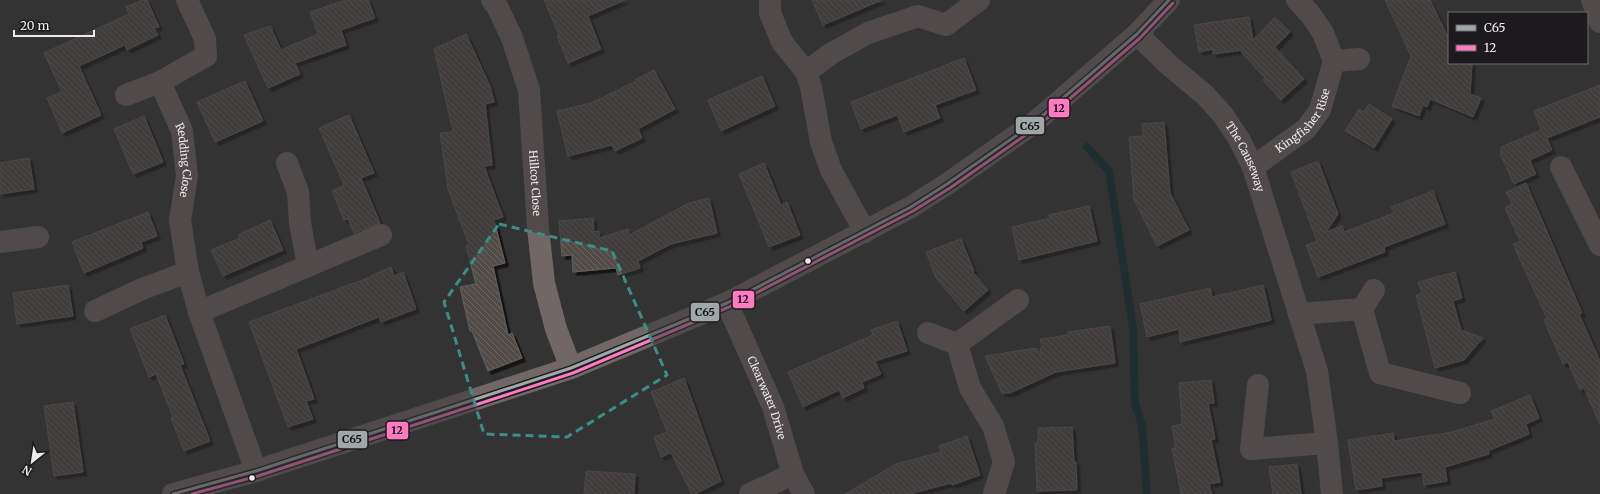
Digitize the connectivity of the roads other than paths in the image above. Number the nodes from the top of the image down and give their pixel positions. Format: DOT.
graph roads {
  1 [pos="187,0"];
  2 [pos="492,0"];
  3 [pos="770,0"];
  4 [pos="979,0"];
  5 [pos="1169,0"];
  6 [pos="1297,0"];
  7 [pos="1592,0"];
  8 [pos="1600,22"];
  9 [pos="1137,34"];
  10 [pos="1359,59"];
  11 [pos="1334,62"];
  12 [pos="806,72"];
  13 [pos="160,82"];
  14 [pos="126,95"];
  15 [pos="287,163"];
  16 [pos="1253,167"];
  17 [pos="1561,167"];
  18 [pos="865,232"];
  19 [pos="381,235"];
  20 [pos="38,237"];
  21 [pos="0,242"];
  22 [pos="1600,246"];
  23 [pos="308,266"];
  24 [pos="188,272"];
  25 [pos="1374,290"];
  26 [pos="1018,300"];
  27 [pos="727,303"];
  28 [pos="1362,309"];
  29 [pos="95,311"];
  30 [pos="199,312"];
  31 [pos="1299,314"];
  32 [pos="928,333"];
  33 [pos="957,344"];
  34 [pos="571,368"];
  35 [pos="1258,385"];
  36 [pos="1460,393"];
  37 [pos="1327,443"];
  38 [pos="256,471"];
  39 [pos="793,474"];
  40 [pos="173,494"];
  41 [pos="750,494"];
  42 [pos="804,494"];
  43 [pos="994,494"];
  44 [pos="1332,494"];
  1 -- 13 [label="street"];
  2 -- 34 [label="street, Hillcot Close"];
  3 -- 12 [label="street"];
  4 -- 12 [label="street"];
  5 -- 9 [label="street"];
  6 -- 11 [label="street"];
  7 -- 8 [label="street"];
  9 -- 16 [label="street, The Causeway"];
  9 -- 18 [label="street"];
  10 -- 11 [label="street"];
  11 -- 16 [label="street, Kingfisher Rise"];
  12 -- 18 [label="street"];
  13 -- 14 [label="street"];
  13 -- 24 [label="street, Redding Close"];
  15 -- 23 [label="street"];
  16 -- 31 [label="street, The Causeway"];
  17 -- 22 [label="street"];
  18 -- 27 [label="street"];
  19 -- 23 [label="street"];
  20 -- 21 [label="street"];
  23 -- 30 [label="street"];
  24 -- 29 [label="street"];
  24 -- 30 [label="street, Redding Close"];
  25 -- 28 [label="street"];
  26 -- 33 [label="street"];
  27 -- 34 [label="street"];
  27 -- 39 [label="street, Clearwater Drive"];
  28 -- 31 [label="street"];
  28 -- 36 [label="street"];
  30 -- 38 [label="street, Redding Close"];
  31 -- 37 [label="street, The Causeway"];
  32 -- 33 [label="street"];
  33 -- 43 [label="street"];
  34 -- 38 [label="street"];
  35 -- 37 [label="street"];
  37 -- 44 [label="street, The Causeway"];
  38 -- 40 [label="street"];
  39 -- 41 [label="street"];
  39 -- 42 [label="street, Clearwater Drive"];
}
